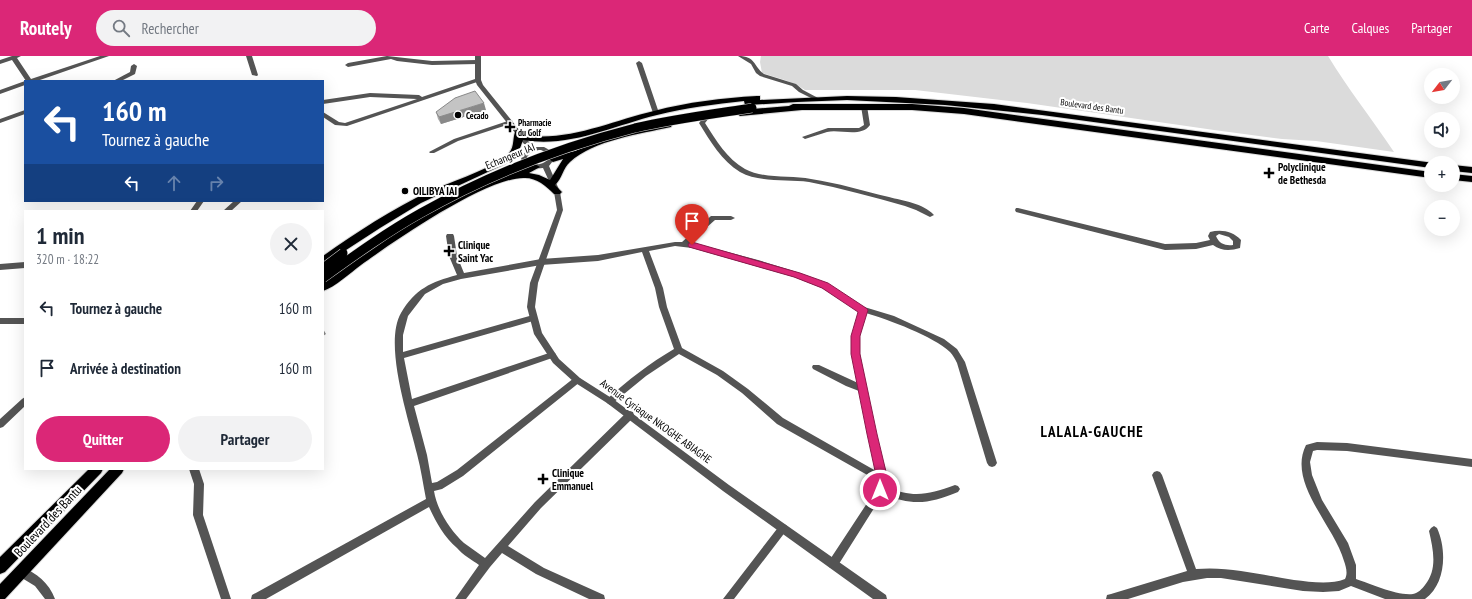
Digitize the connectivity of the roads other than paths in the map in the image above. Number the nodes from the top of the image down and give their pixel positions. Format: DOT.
graph roads {
  1 [pos="106,56"];
  2 [pos="248,56"];
  3 [pos="741,56"];
  4 [pos="16,57"];
  5 [pos="390,57"];
  6 [pos="478,59"];
  7 [pos="0,62"];
  8 [pos="639,63"];
  9 [pos="348,65"];
  10 [pos="134,66"];
  11 [pos="255,75"];
  12 [pos="29,80"];
  13 [pos="33,80"];
  14 [pos="118,80"];
  15 [pos="478,80"];
  16 [pos="24,83"];
  17 [pos="0,92"];
  18 [pos="424,97"];
  19 [pos="324,102"];
  20 [pos="817,102"];
  21 [pos="750,105"];
  22 [pos="864,106"];
  23 [pos="24,112"];
  24 [pos="656,113"];
  25 [pos="324,115"];
  26 [pos="706,118"];
  27 [pos="0,121"];
  28 [pos="511,122"];
  29 [pos="576,135"];
  30 [pos="522,137"];
  31 [pos="805,137"];
  32 [pos="542,148"];
  33 [pos="587,148"];
  34 [pos="432,152"];
  35 [pos="528,153"];
  36 [pos="553,159"];
  37 [pos="545,165"];
  38 [pos="1424,165"];
  39 [pos="535,166"];
  40 [pos="492,167"];
  41 [pos="1460,169"];
  42 [pos="1472,170"];
  43 [pos="1424,174"];
  44 [pos="509,177"];
  45 [pos="1460,178"];
  46 [pos="1472,179"];
  47 [pos="553,185"];
  48 [pos="200,202"];
  49 [pos="238,202"];
  50 [pos="193,210"];
  51 [pos="227,210"];
  52 [pos="1018,210"];
  53 [pos="930,216"];
  54 [pos="731,218"];
  55 [pos="450,236"];
  56 [pos="1214,242"];
  57 [pos="684,244"];
  58 [pos="645,250"];
  59 [pos="324,260"];
  60 [pos="541,262"];
  61 [pos="24,265"];
  62 [pos="0,267"];
  63 [pos="324,267"];
  64 [pos="461,276"];
  65 [pos="324,277"];
  66 [pos="324,286"];
  67 [pos="863,310"];
  68 [pos="533,318"];
  69 [pos="0,321"];
  70 [pos="24,321"];
  71 [pos="679,350"];
  72 [pos="552,355"];
  73 [pos="399,356"];
  74 [pos="816,367"];
  75 [pos="577,380"];
  76 [pos="862,388"];
  77 [pos="610,401"];
  78 [pos="24,402"];
  79 [pos="409,404"];
  80 [pos="630,415"];
  81 [pos="0,424"];
  82 [pos="992,463"];
  83 [pos="1472,463"];
  84 [pos="96,470"];
  85 [pos="117,470"];
  86 [pos="194,470"];
  87 [pos="1157,475"];
  88 [pos="883,480"];
  89 [pos="428,488"];
  90 [pos="955,489"];
  91 [pos="880,490"];
  92 [pos="431,502"];
  93 [pos="783,528"];
  94 [pos="1434,531"];
  95 [pos="501,547"];
  96 [pos="486,564"];
  97 [pos="834,564"];
  98 [pos="0,567"];
  99 [pos="21,572"];
  100 [pos="1193,574"];
  101 [pos="1350,581"];
  102 [pos="0,594"];
  103 [pos="50,599"];
  104 [pos="226,599"];
  105 [pos="256,599"];
  106 [pos="460,599"];
  107 [pos="600,599"];
  108 [pos="728,599"];
  109 [pos="882,599"];
  110 [pos="1110,599"];
  1 -- 13 [label="street"];
  2 -- 11 [label="street"];
  3 -- 20 [label="street"];
  4 -- 7 [label="street"];
  4 -- 12 [label="street"];
  5 -- 6 [label="street"];
  5 -- 9 [label="street"];
  6 -- 15 [label="street"];
  8 -- 24 [label="street"];
  10 -- 14 [label="street"];
  15 -- 18 [label="street"];
  15 -- 28 [label="street"];
  16 -- 17 [label="street"];
  18 -- 19 [label="street"];
  18 -- 25 [label="street"];
  20 -- 21 [label="highway, Boulevard des Bantu"];
  20 -- 22 [label="highway, Boulevard des Bantu"];
  20 -- 24 [label="highway"];
  20 -- 26 [label="highway"];
  20 -- 38 [label="highway, Boulevard des Bantu"];
  21 -- 63 [label="highway, Echangeur IAI, bridge"];
  21 -- 65 [label="highway, Echangeur IAI, bridge"];
  22 -- 31 [label="street"];
  22 -- 43 [label="highway, Boulevard des Bantu"];
  23 -- 27 [label="street"];
  24 -- 29 [label="highway"];
  26 -- 33 [label="highway"];
  26 -- 53 [label="street"];
  28 -- 30 [label="street"];
  28 -- 34 [label="street"];
  29 -- 30 [label="highway"];
  29 -- 32 [label="highway"];
  30 -- 35 [label="street"];
  30 -- 40 [label="highway"];
  32 -- 35 [label="street"];
  32 -- 36 [label="street"];
  33 -- 36 [label="highway"];
  33 -- 47 [label="highway"];
  35 -- 39 [label="street"];
  35 -- 40 [label="highway"];
  36 -- 37 [label="street"];
  37 -- 39 [label="street"];
  37 -- 47 [label="street, Avenue Cyriaque NKOGHE ABIAGHE"];
  39 -- 44 [label="highway"];
  40 -- 59 [label="highway"];
  41 -- 42 [label="highway"];
  44 -- 47 [label="highway"];
  44 -- 66 [label="highway"];
  45 -- 46 [label="highway"];
  47 -- 60 [label="street, Avenue Cyriaque NKOGHE ABIAGHE"];
  48 -- 50 [label="street"];
  49 -- 51 [label="street"];
  52 -- 56 [label="street"];
  54 -- 57 [label="street"];
  55 -- 64 [label="street"];
  57 -- 58 [label="street"];
  57 -- 67 [label="street"];
  58 -- 60 [label="street"];
  58 -- 71 [label="street"];
  60 -- 64 [label="street"];
  60 -- 68 [label="street, Avenue Cyriaque NKOGHE ABIAGHE"];
  61 -- 62 [label="street"];
  64 -- 73 [label="street"];
  67 -- 76 [label="street"];
  67 -- 82 [label="street"];
  68 -- 72 [label="street, Avenue Cyriaque NKOGHE ABIAGHE"];
  68 -- 73 [label="street"];
  69 -- 70 [label="street"];
  71 -- 77 [label="street"];
  71 -- 88 [label="street"];
  72 -- 75 [label="street, Avenue Cyriaque NKOGHE ABIAGHE"];
  72 -- 79 [label="street"];
  73 -- 79 [label="street"];
  74 -- 76 [label="street"];
  75 -- 77 [label="street, Avenue Cyriaque NKOGHE ABIAGHE"];
  75 -- 89 [label="street"];
  76 -- 88 [label="street"];
  77 -- 80 [label="street, Avenue Cyriaque NKOGHE ABIAGHE"];
  78 -- 81 [label="street"];
  79 -- 89 [label="street"];
  80 -- 93 [label="street, Avenue Cyriaque NKOGHE ABIAGHE"];
  80 -- 95 [label="street"];
  83 -- 101 [label="street"];
  84 -- 98 [label="highway, Boulevard des Bantu"];
  85 -- 99 [label="highway, Boulevard des Bantu"];
  86 -- 104 [label="street"];
  87 -- 100 [label="street"];
  88 -- 91 [label="street"];
  89 -- 92 [label="street"];
  90 -- 91 [label="street"];
  91 -- 97 [label="street"];
  92 -- 96 [label="street"];
  92 -- 105 [label="street"];
  93 -- 97 [label="street, Avenue Cyriaque NKOGHE ABIAGHE"];
  93 -- 108 [label="street"];
  94 -- 101 [label="street"];
  95 -- 96 [label="street"];
  95 -- 107 [label="street"];
  96 -- 106 [label="street"];
  97 -- 109 [label="street, Avenue Cyriaque NKOGHE ABIAGHE"];
  99 -- 102 [label="highway, Boulevard des Bantu"];
  99 -- 103 [label="street"];
  100 -- 101 [label="street"];
  100 -- 110 [label="street"];
}
